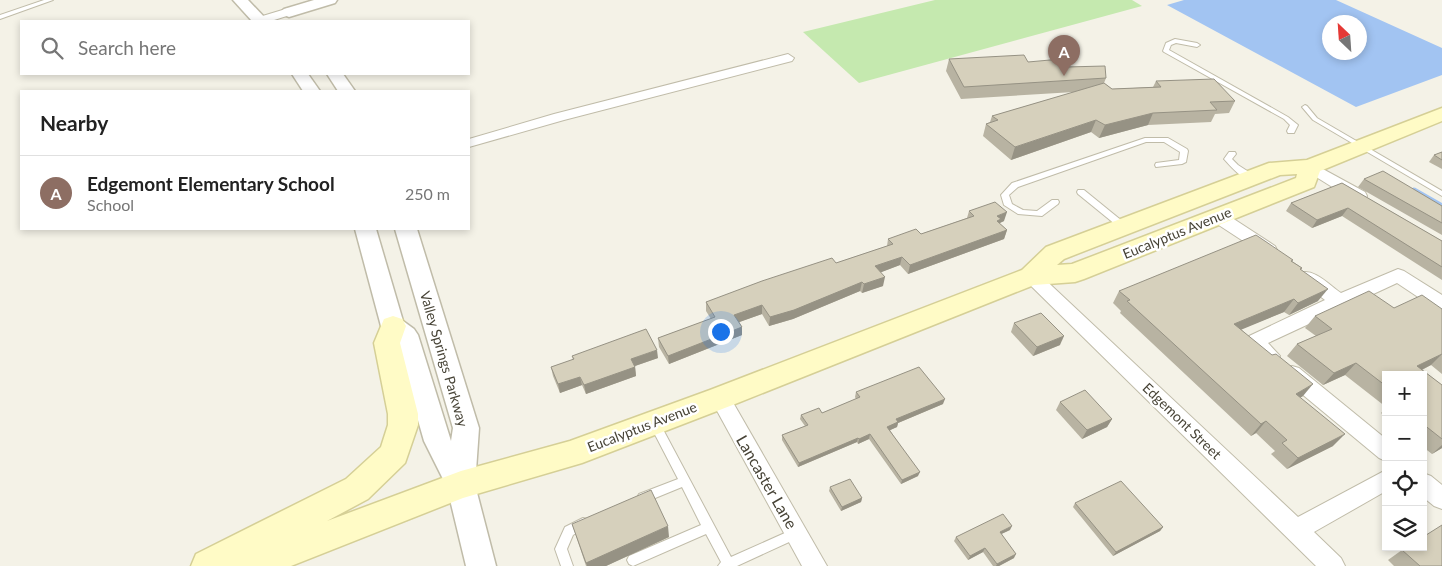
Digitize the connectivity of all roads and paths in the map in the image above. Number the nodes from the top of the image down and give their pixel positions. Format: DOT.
graph roads {
  1 [pos="50,0"];
  2 [pos="240,0"];
  3 [pos="276,0"];
  4 [pos="330,0"];
  5 [pos="0,17"];
  6 [pos="293,17"];
  7 [pos="259,20"];
  8 [pos="268,20"];
  9 [pos="1197,45"];
  10 [pos="788,58"];
  11 [pos="301,75"];
  12 [pos="336,75"];
  13 [pos="310,90"];
  14 [pos="345,90"];
  15 [pos="1304,108"];
  16 [pos="1442,114"];
  17 [pos="1291,130"];
  18 [pos="470,143"];
  19 [pos="1364,147"];
  20 [pos="1232,154"];
  21 [pos="1159,165"];
  22 [pos="1310,168"];
  23 [pos="1252,178"];
  24 [pos="1081,192"];
  25 [pos="1442,194"];
  26 [pos="1054,202"];
  27 [pos="1375,206"];
  28 [pos="1217,216"];
  29 [pos="1124,227"];
  30 [pos="365,230"];
  31 [pos="406,230"];
  32 [pos="1031,276"];
  33 [pos="1339,301"];
  34 [pos="1442,304"];
  35 [pos="393,326"];
  36 [pos="720,398"];
  37 [pos="654,423"];
  38 [pos="1382,449"];
  39 [pos="684,481"];
  40 [pos="1382,482"];
  41 [pos="461,485"];
  42 [pos="1427,486"];
  43 [pos="1442,499"];
  44 [pos="629,504"];
  45 [pos="593,519"];
  46 [pos="709,527"];
  47 [pos="1296,530"];
  48 [pos="796,533"];
  49 [pos="633,560"];
  50 [pos="726,565"];
  51 [pos="208,566"];
  52 [pos="249,566"];
  53 [pos="481,566"];
  54 [pos="567,566"];
  55 [pos="815,566"];
  56 [pos="1333,566"];
  1 -- 5 [label="lane"];
  2 -- 7 [label="street"];
  3 -- 6 [label="street"];
  4 -- 6 [label="street"];
  6 -- 8 [label="street"];
  9 -- 17 [label="lane"];
  10 -- 18 [label="street"];
  11 -- 13 [label="street"];
  12 -- 14 [label="street"];
  15 -- 19 [label="lane"];
  16 -- 19 [label="main road, Eucalyptus Avenue"];
  19 -- 22 [label="main road, Eucalyptus Avenue"];
  19 -- 25 [label="lane"];
  20 -- 23 [label="lane"];
  21 -- 26 [label="lane"];
  22 -- 23 [label="main road, Eucalyptus Avenue"];
  22 -- 27 [label="street"];
  22 -- 28 [label="main road, Eucalyptus Avenue"];
  23 -- 29 [label="main road, Eucalyptus Avenue"];
  24 -- 29 [label="lane"];
  28 -- 32 [label="main road, Eucalyptus Avenue"];
  28 -- 33 [label="street"];
  29 -- 32 [label="main road, Eucalyptus Avenue"];
  30 -- 35 [label="street"];
  31 -- 41 [label="street, Valley Springs Parkway"];
  32 -- 36 [label="main road, Eucalyptus Avenue"];
  32 -- 47 [label="street, Edgemont Street"];
  33 -- 34 [label="street"];
  33 -- 38 [label="street"];
  35 -- 41 [label="street"];
  35 -- 51 [label="main road"];
  36 -- 37 [label="main road, Eucalyptus Avenue"];
  36 -- 48 [label="street, Lancaster Lane"];
  37 -- 39 [label="lane"];
  37 -- 41 [label="main road, Eucalyptus Avenue"];
  39 -- 44 [label="lane"];
  39 -- 46 [label="lane"];
  40 -- 47 [label="street"];
  41 -- 52 [label="main road, Eucalyptus Avenue"];
  41 -- 53 [label="street"];
  42 -- 43 [label="street"];
  45 -- 54 [label="lane"];
  46 -- 49 [label="lane"];
  46 -- 50 [label="lane"];
  47 -- 56 [label="street, Edgemont Street"];
  48 -- 50 [label="lane"];
  48 -- 55 [label="street, Lancaster Lane"];
}
